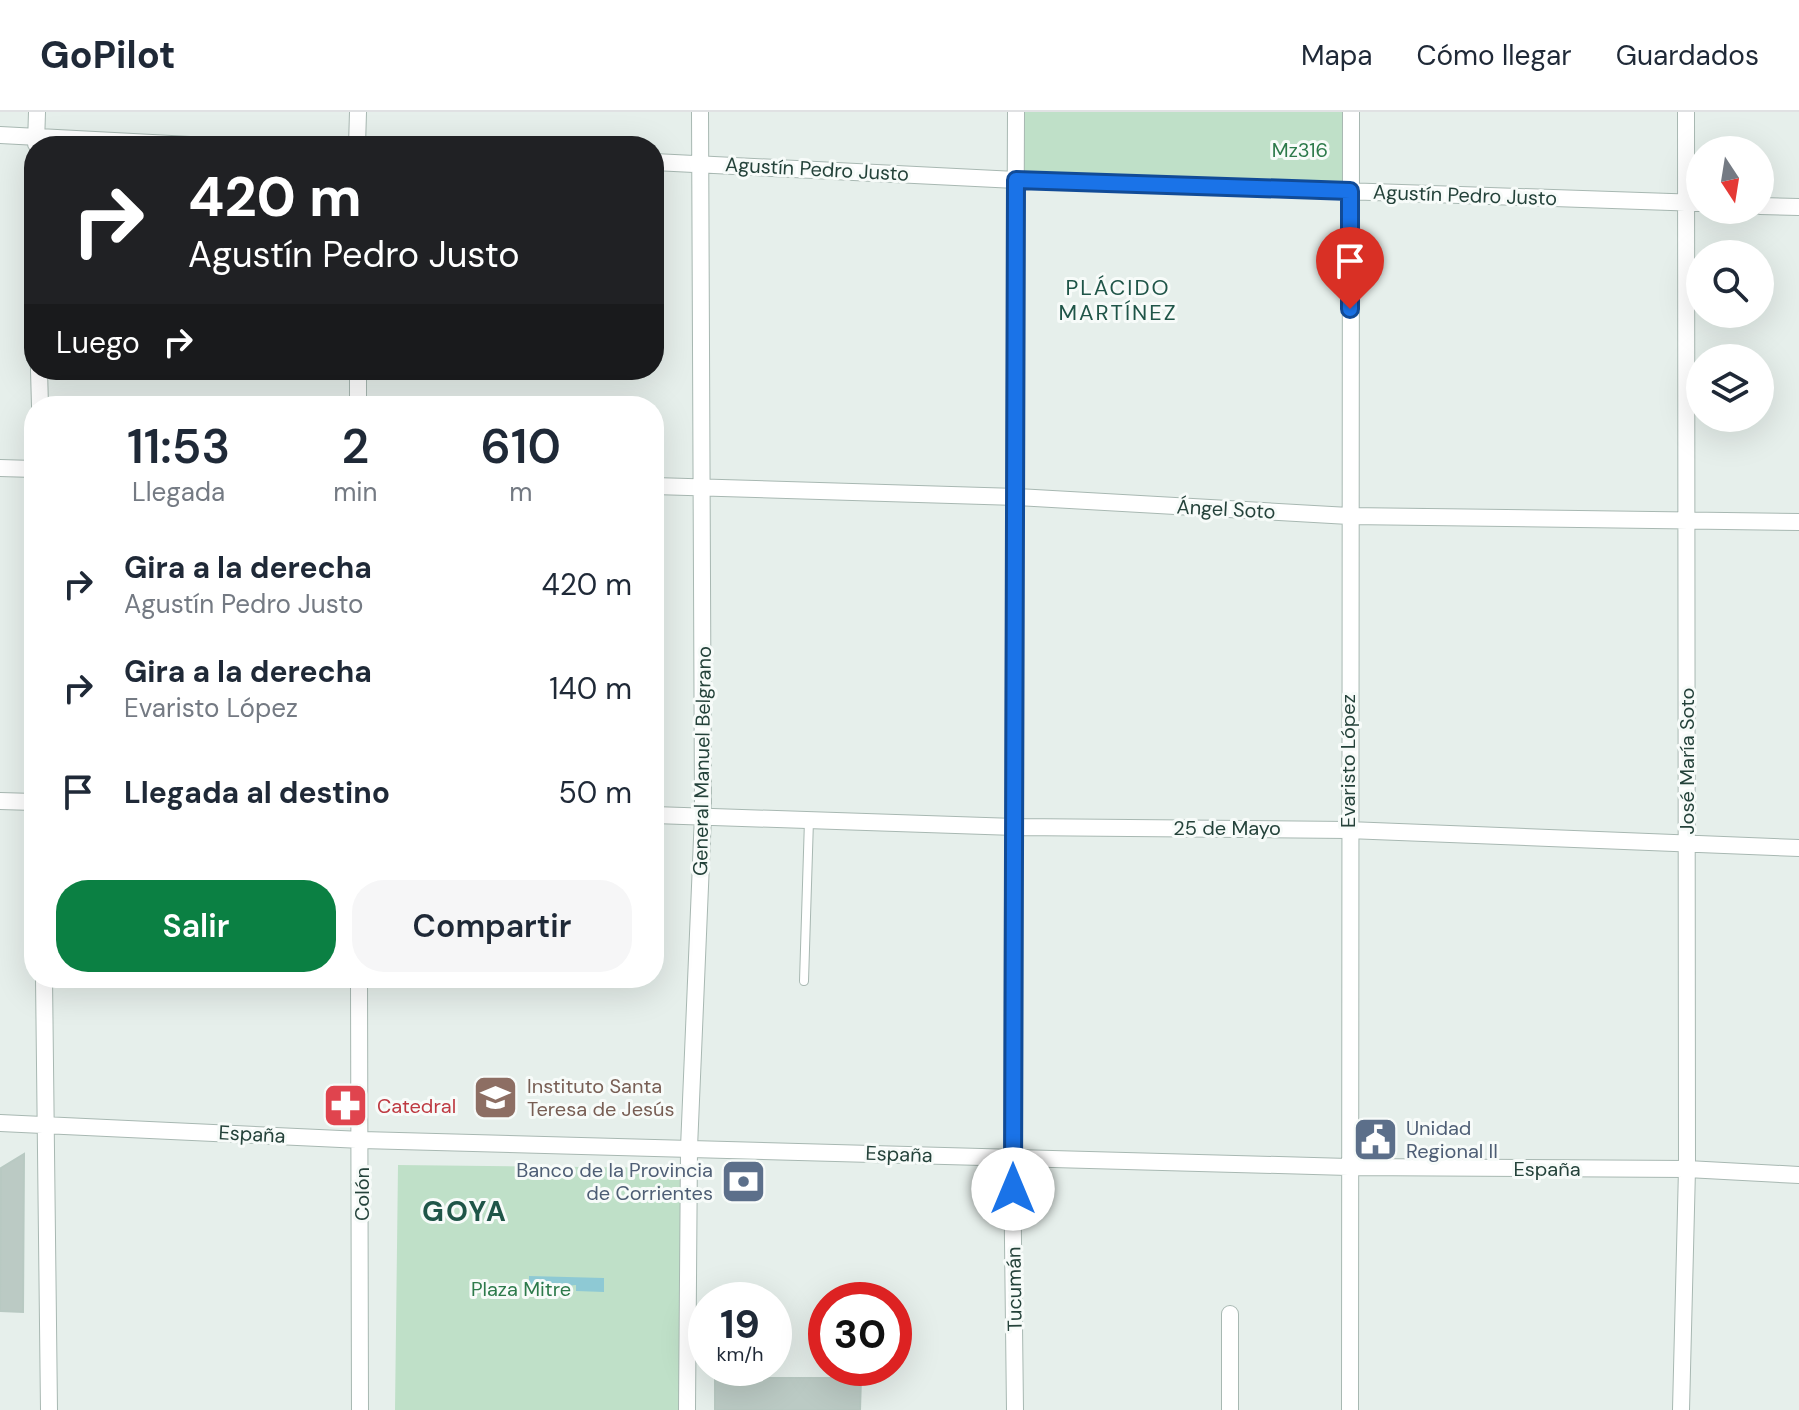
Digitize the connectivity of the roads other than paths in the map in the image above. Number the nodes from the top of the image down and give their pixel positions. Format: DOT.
graph roads {
  1 [pos="37,112"];
  2 [pos="358,112"];
  3 [pos="700,112"];
  4 [pos="1016,112"];
  5 [pos="1351,112"];
  6 [pos="1686,112"];
  7 [pos="0,135"];
  8 [pos="36,136"];
  9 [pos="357,136"];
  10 [pos="1688,136"];
  11 [pos="24,139"];
  12 [pos="664,162"];
  13 [pos="699,163"];
  14 [pos="1016,180"];
  15 [pos="1350,191"];
  16 [pos="1686,203"];
  17 [pos="1774,206"];
  18 [pos="1799,207"];
  19 [pos="1692,224"];
  20 [pos="0,468"];
  21 [pos="24,469"];
  22 [pos="664,486"];
  23 [pos="704,486"];
  24 [pos="1017,497"];
  25 [pos="1349,516"];
  26 [pos="1686,518"];
  27 [pos="1799,522"];
  28 [pos="0,801"];
  29 [pos="24,802"];
  30 [pos="664,815"];
  31 [pos="703,815"];
  32 [pos="809,819"];
  33 [pos="1015,827"];
  34 [pos="1348,830"];
  35 [pos="1687,841"];
  36 [pos="1799,848"];
  37 [pos="804,981"];
  38 [pos="44,988"];
  39 [pos="359,988"];
  40 [pos="0,1123"];
  41 [pos="47,1123"];
  42 [pos="362,1140"];
  43 [pos="689,1148"];
  44 [pos="1012,1157"];
  45 [pos="1348,1167"];
  46 [pos="1687,1169"];
  47 [pos="1799,1175"];
  48 [pos="1230,1314"];
  49 [pos="49,1410"];
  50 [pos="360,1410"];
  51 [pos="687,1410"];
  52 [pos="1015,1410"];
  53 [pos="1230,1410"];
  54 [pos="1350,1410"];
  55 [pos="1681,1410"];
  1 -- 8 [label="street"];
  2 -- 9 [label="street"];
  3 -- 13 [label="street, General Manuel Belgrano"];
  4 -- 14 [label="street, Tucumán"];
  5 -- 15 [label="street, Evaristo López"];
  6 -- 10 [label="street, José María Soto"];
  7 -- 11 [label="street"];
  12 -- 13 [label="street, Agustín Pedro Justo"];
  13 -- 14 [label="street, Agustín Pedro Justo"];
  13 -- 23 [label="street, General Manuel Belgrano"];
  14 -- 15 [label="street, Agustín Pedro Justo"];
  14 -- 24 [label="street, Tucumán"];
  15 -- 16 [label="street, Agustín Pedro Justo"];
  15 -- 25 [label="street, Evaristo López"];
  17 -- 18 [label="street"];
  19 -- 26 [label="street, José María Soto"];
  20 -- 21 [label="street"];
  22 -- 23 [label="street, Ángel Soto"];
  23 -- 24 [label="street, Ángel Soto"];
  23 -- 31 [label="street, General Manuel Belgrano"];
  24 -- 25 [label="street, Ángel Soto"];
  24 -- 33 [label="street, Tucumán"];
  25 -- 26 [label="street, Ángel Soto"];
  25 -- 34 [label="street, Evaristo López"];
  26 -- 27 [label="street, Ángel Soto"];
  26 -- 35 [label="street, José María Soto"];
  28 -- 29 [label="street"];
  30 -- 31 [label="street, 25 de Mayo"];
  31 -- 32 [label="street, 25 de Mayo"];
  31 -- 43 [label="street, General Manuel Belgrano"];
  32 -- 33 [label="street, 25 de Mayo"];
  32 -- 37 [label="lane"];
  33 -- 34 [label="street, 25 de Mayo"];
  33 -- 44 [label="street, Tucumán"];
  34 -- 35 [label="street, 25 de Mayo"];
  34 -- 45 [label="street, Evaristo López"];
  35 -- 36 [label="street, 25 de Mayo"];
  35 -- 46 [label="street, José María Soto"];
  38 -- 41 [label="street"];
  39 -- 42 [label="street, Colón"];
  40 -- 41 [label="street, España"];
  41 -- 42 [label="street, España"];
  41 -- 49 [label="street"];
  42 -- 43 [label="street, España"];
  42 -- 50 [label="street, Colón"];
  43 -- 44 [label="street, España"];
  43 -- 51 [label="street, General Manuel Belgrano"];
  44 -- 45 [label="street, España"];
  44 -- 52 [label="street, Tucumán"];
  45 -- 46 [label="street, España"];
  45 -- 54 [label="street, Evaristo López"];
  46 -- 47 [label="street, España"];
  46 -- 55 [label="street, José María Soto"];
  48 -- 53 [label="street"];
}
